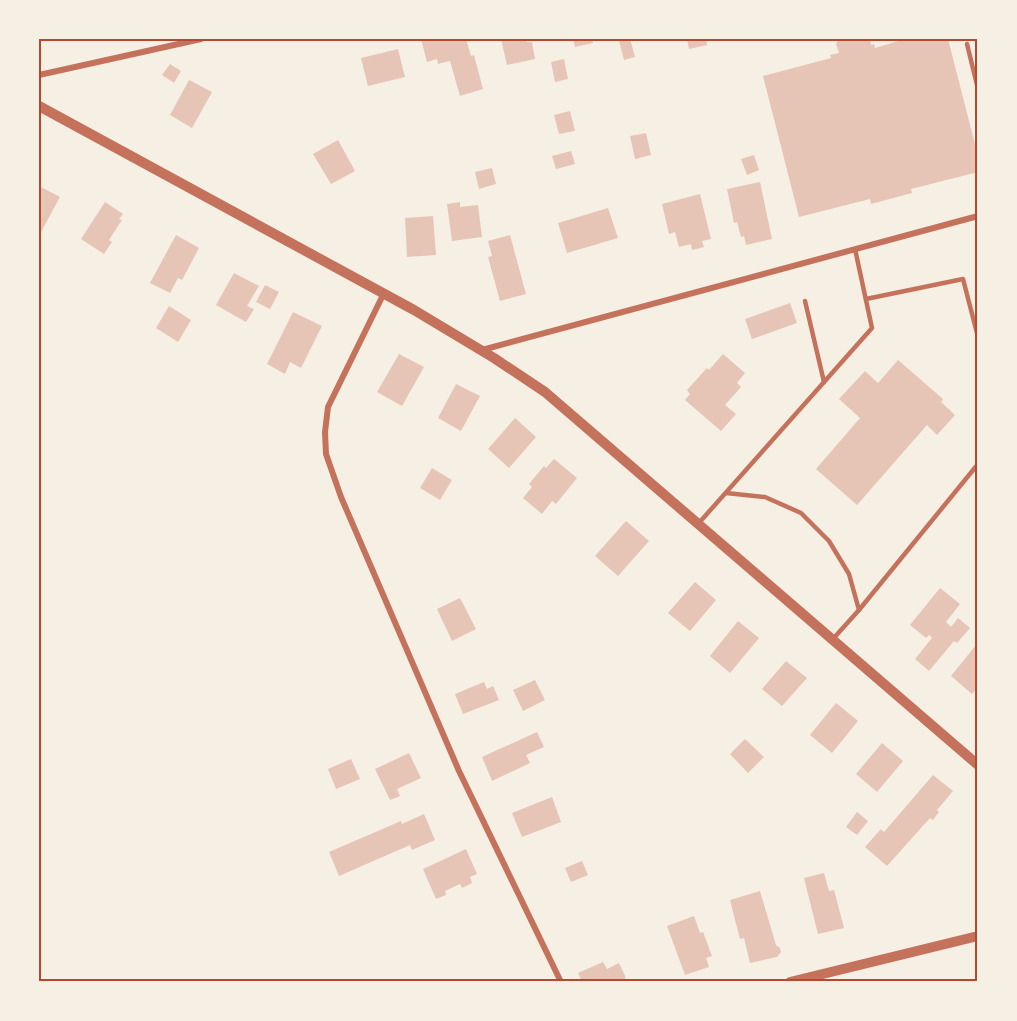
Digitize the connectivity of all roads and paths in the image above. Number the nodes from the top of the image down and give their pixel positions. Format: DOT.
graph roads {
  1 [pos="201,39"];
  2 [pos="967,44"];
  3 [pos="39,75"];
  4 [pos="978,89"];
  5 [pos="39,106"];
  6 [pos="978,216"];
  7 [pos="855,249"];
  8 [pos="384,293"];
  9 [pos="866,299"];
  10 [pos="805,301"];
  11 [pos="978,337"];
  12 [pos="481,350"];
  13 [pos="824,382"];
  14 [pos="978,464"];
  15 [pos="726,493"];
  16 [pos="698,524"];
  17 [pos="859,610"];
  18 [pos="832,640"];
  19 [pos="978,765"];
  20 [pos="978,936"];
  21 [pos="561,982"];
  22 [pos="790,982"];
  1 -- 3 [label="street"];
  2 -- 4 [label="lane"];
  5 -- 8 [label="street"];
  6 -- 7 [label="street"];
  7 -- 9 [label="lane"];
  7 -- 12 [label="street"];
  8 -- 12 [label="street"];
  8 -- 21 [label="street"];
  9 -- 11 [label="lane"];
  9 -- 13 [label="lane"];
  10 -- 13 [label="lane"];
  12 -- 16 [label="street"];
  13 -- 15 [label="lane"];
  14 -- 17 [label="lane"];
  15 -- 16 [label="lane"];
  15 -- 17 [label="lane"];
  16 -- 18 [label="street"];
  17 -- 18 [label="lane"];
  18 -- 19 [label="street"];
  20 -- 22 [label="street"];
}
